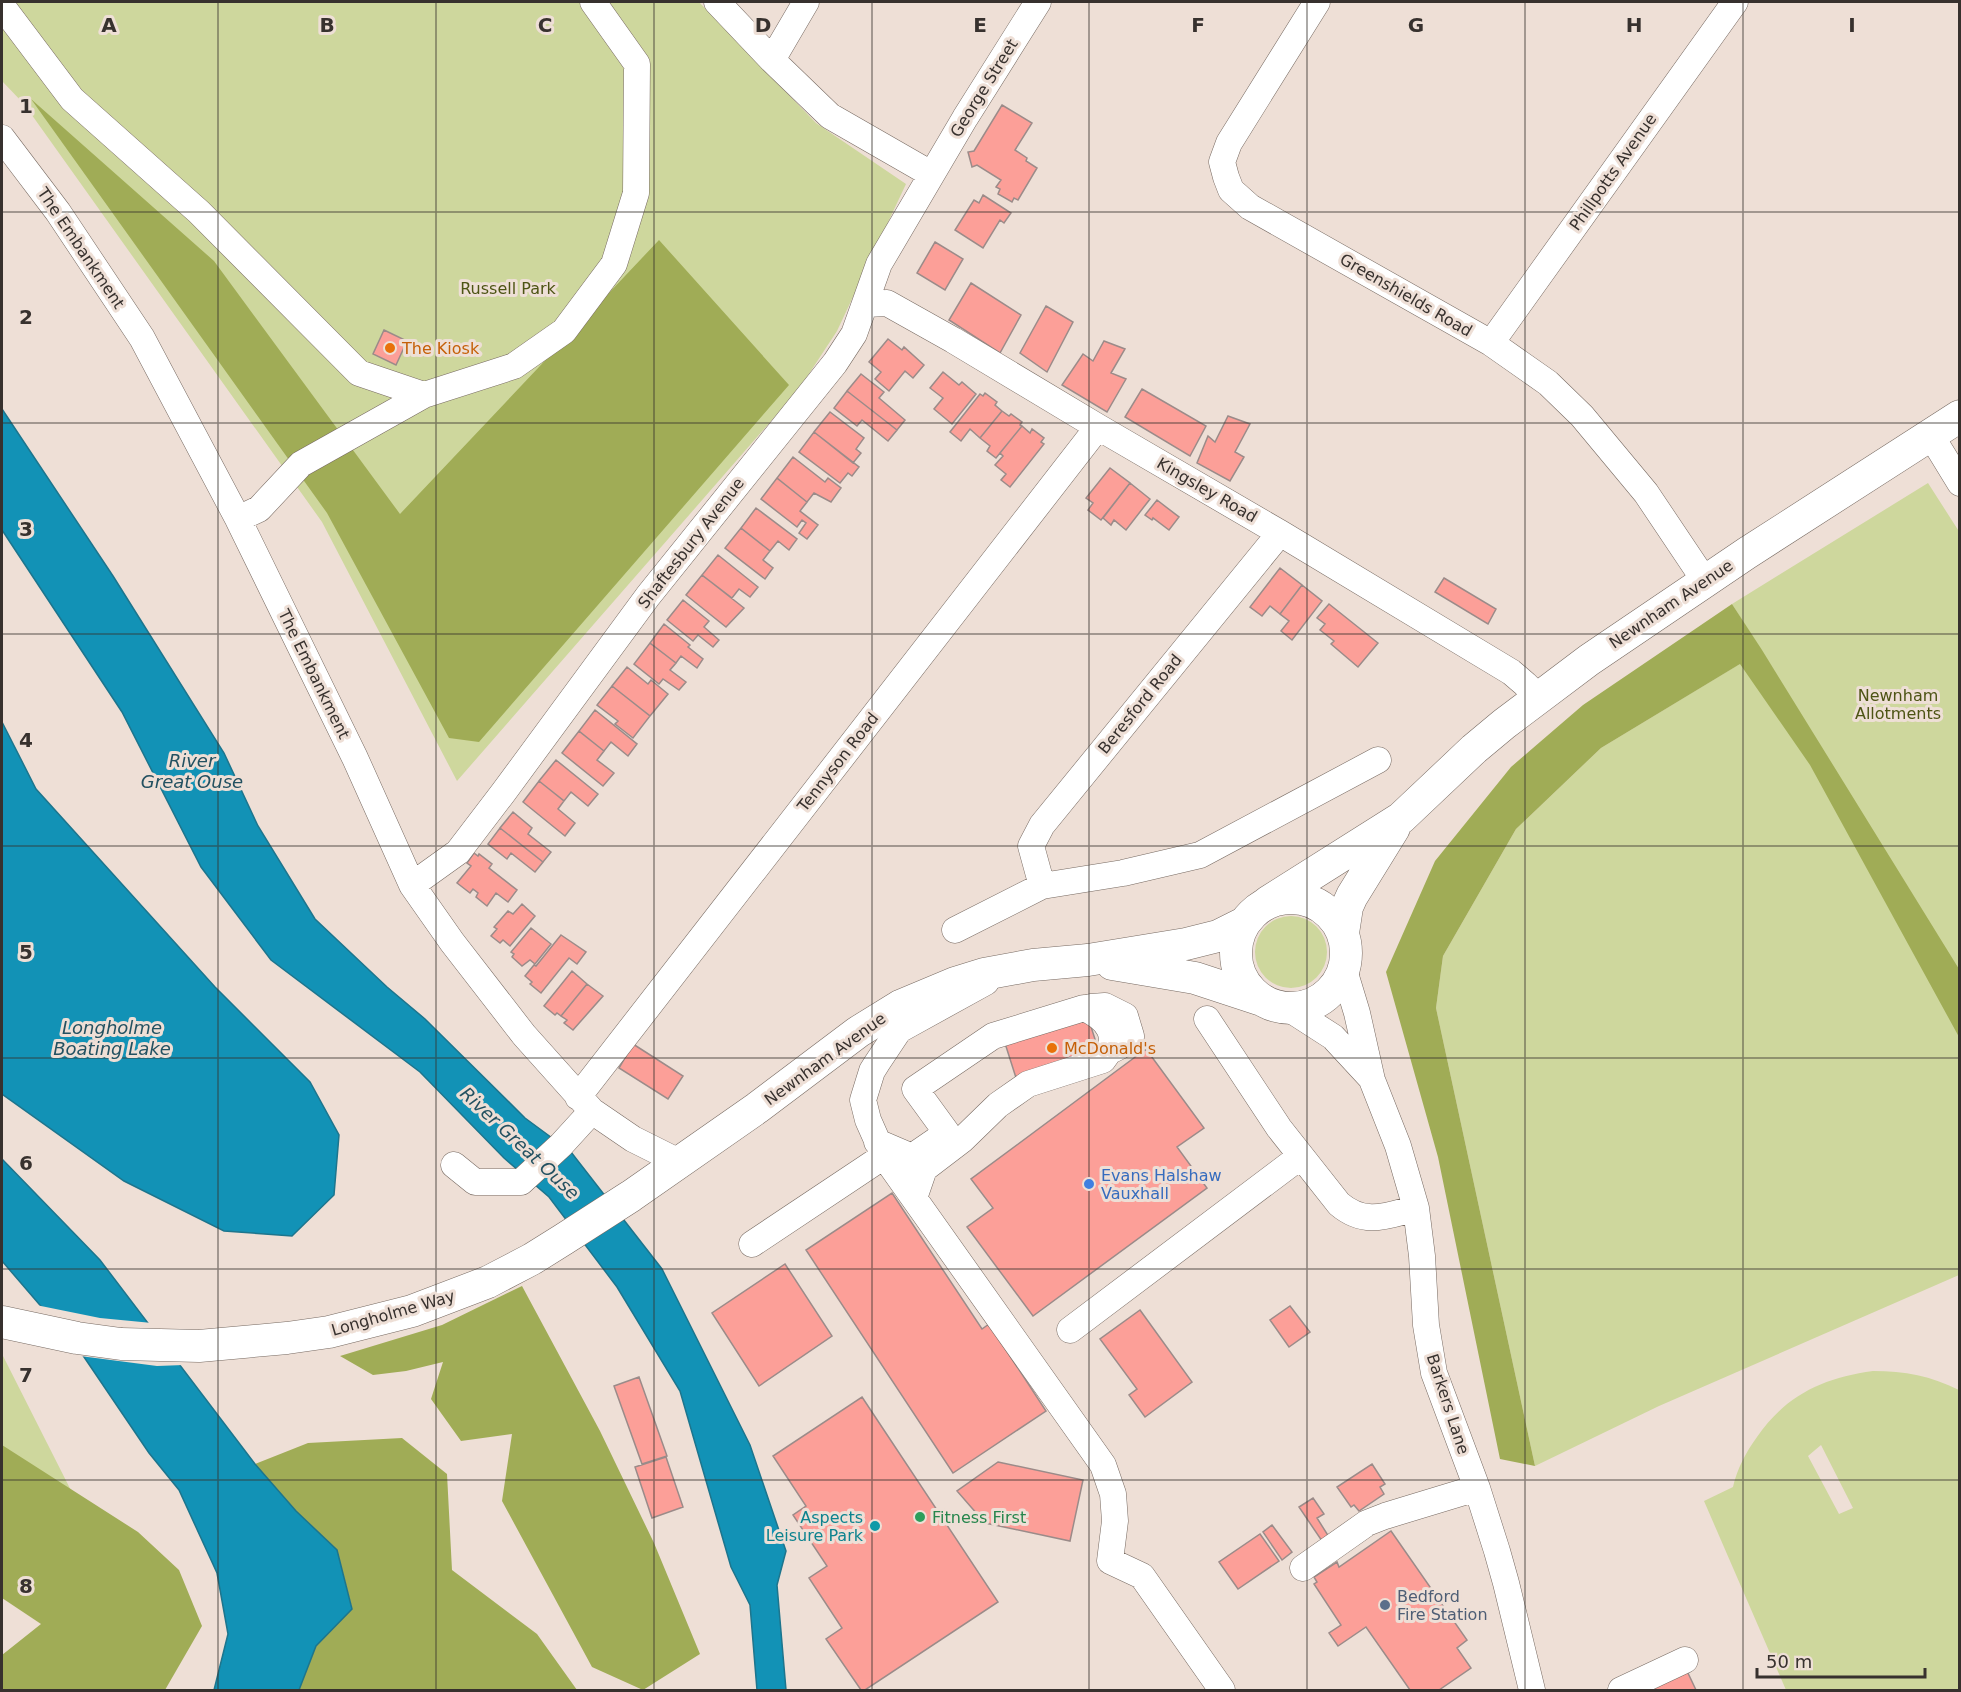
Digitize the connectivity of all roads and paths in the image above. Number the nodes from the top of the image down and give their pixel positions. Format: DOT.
graph roads {
  1 [pos="593,2"];
  2 [pos="717,2"];
  3 [pos="806,2"];
  4 [pos="1038,2"];
  5 [pos="1317,2"];
  6 [pos="1735,2"];
  7 [pos="2,6"];
  8 [pos="772,60"];
  9 [pos="2,138"];
  10 [pos="931,174"];
  11 [pos="866,304"];
  12 [pos="1491,344"];
  13 [pos="424,395"];
  14 [pos="1959,416"];
  15 [pos="1098,427"];
  16 [pos="1930,434"];
  17 [pos="1959,483"];
  18 [pos="238,519"];
  19 [pos="1280,532"];
  20 [pos="1706,581"];
  21 [pos="1538,697"];
  22 [pos="1378,760"];
  23 [pos="1401,818"];
  24 [pos="412,885"];
  25 [pos="1042,886"];
  26 [pos="1268,902"];
  27 [pos="1244,923"];
  28 [pos="955,930"];
  29 [pos="1343,933"];
  30 [pos="1088,960"];
  31 [pos="1007,969"];
  32 [pos="1344,970"];
  33 [pos="1276,1005"];
  34 [pos="1207,1019"];
  35 [pos="1372,1080"];
  36 [pos="585,1104"];
  37 [pos="880,1149"];
  38 [pos="1300,1156"];
  39 [pos="679,1162"];
  40 [pos="454,1165"];
  41 [pos="914,1198"];
  42 [pos="1416,1208"];
  43 [pos="752,1245"];
  44 [pos="2,1322"];
  45 [pos="1070,1330"];
  46 [pos="1477,1488"];
  47 [pos="1303,1568"];
  48 [pos="1685,1660"];
  49 [pos="1222,1690"];
  50 [pos="1532,1690"];
  51 [pos="1621,1690"];
  1 -- 13 [label="street"];
  2 -- 8 [label="street"];
  3 -- 8 [label="street"];
  4 -- 10 [label="street, George Street"];
  5 -- 12 [label="street, Greenshields Road"];
  6 -- 12 [label="street, Phillpotts Avenue"];
  7 -- 13 [label="street"];
  8 -- 10 [label="street"];
  9 -- 18 [label="street, The Embankment"];
  10 -- 11 [label="street, Shaftesbury Avenue"];
  11 -- 15 [label="street, Kingsley Road"];
  11 -- 24 [label="street, Shaftesbury Avenue"];
  12 -- 20 [label="street, Greenshields Road"];
  13 -- 18 [label="street"];
  14 -- 16 [label="main road, Newnham Avenue"];
  15 -- 19 [label="street, Kingsley Road"];
  15 -- 36 [label="street, Tennyson Road"];
  16 -- 17 [label="street"];
  16 -- 20 [label="main road, Newnham Avenue"];
  18 -- 24 [label="street, The Embankment"];
  19 -- 21 [label="street, Kingsley Road"];
  19 -- 25 [label="street, Beresford Road"];
  20 -- 21 [label="main road, Newnham Avenue"];
  21 -- 23 [label="main road, Newnham Avenue"];
  22 -- 25 [label="street"];
  23 -- 26 [label="main road, Newnham Avenue"];
  23 -- 29 [label="main road, Newnham Avenue"];
  24 -- 36 [label="street, The Embankment"];
  25 -- 28 [label="street"];
  26 -- 27 [label="main road"];
  26 -- 29 [label="main road"];
  27 -- 30 [label="main road, Newnham Avenue"];
  27 -- 33 [label="main road"];
  29 -- 32 [label="main road"];
  30 -- 31 [label="main road, Newnham Avenue"];
  30 -- 33 [label="main road, Newnham Avenue"];
  31 -- 37 [label="street"];
  31 -- 39 [label="main road, Newnham Avenue"];
  32 -- 33 [label="main road"];
  32 -- 35 [label="street, Barkers Lane"];
  33 -- 35 [label="street, Barkers Lane"];
  34 -- 38 [label="street"];
  35 -- 42 [label="street, Barkers Lane"];
  36 -- 39 [label="street, The Embankment"];
  36 -- 40 [label="street, Tennyson Road"];
  37 -- 41 [label="street"];
  37 -- 41 [label="street"];
  37 -- 43 [label="street"];
  38 -- 42 [label="street"];
  38 -- 45 [label="street"];
  39 -- 44 [label="main road, Longholme Way"];
  41 -- 49 [label="street"];
  42 -- 46 [label="street, Barkers Lane"];
  46 -- 47 [label="street"];
  46 -- 50 [label="street, Barkers Lane"];
  48 -- 51 [label="street"];
}
